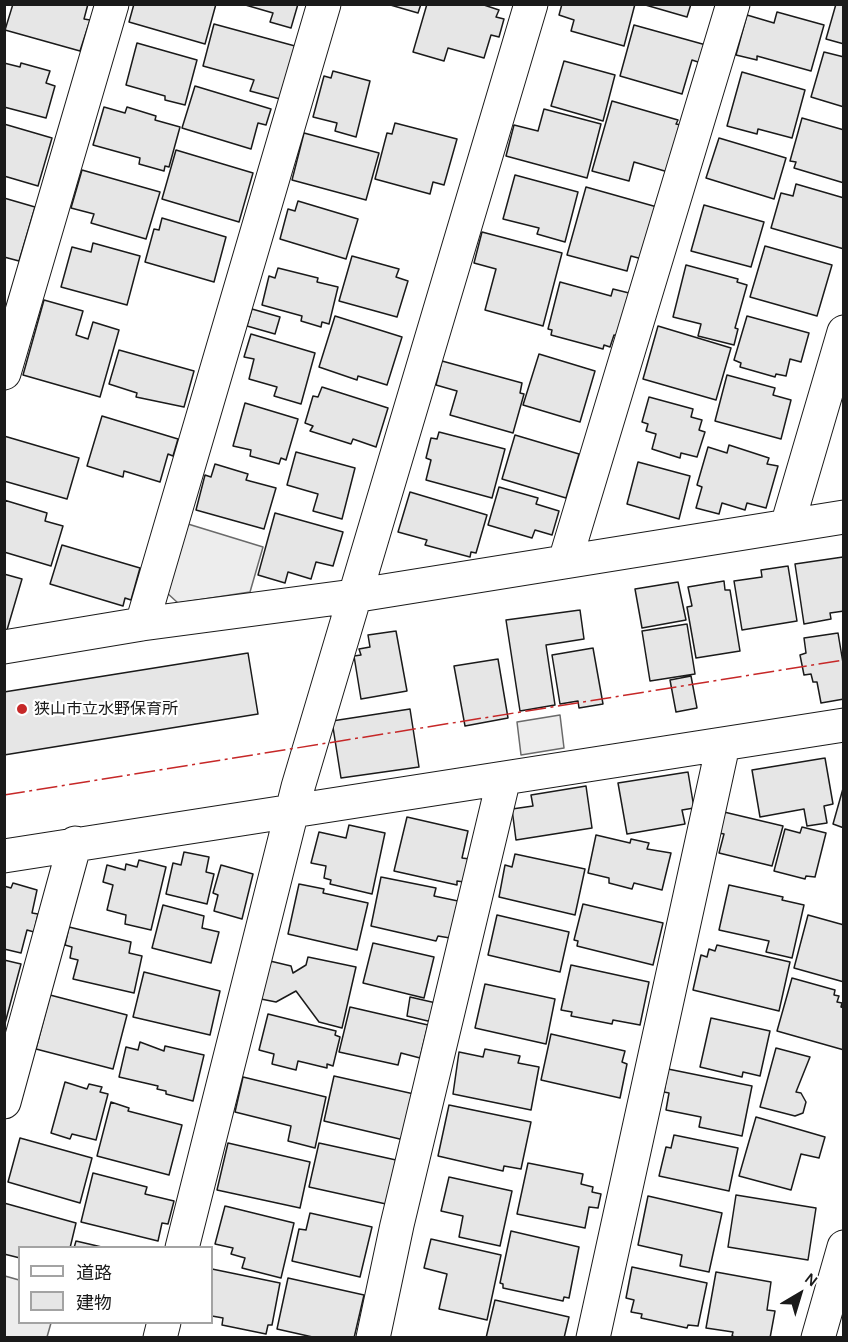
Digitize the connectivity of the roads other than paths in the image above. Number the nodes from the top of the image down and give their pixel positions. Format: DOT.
graph roads {
  1 [pos="112,4"];
  2 [pos="324,4"];
  3 [pos="531,4"];
  4 [pos="733,4"];
  5 [pos="843,332"];
  6 [pos="4,373"];
  7 [pos="843,517"];
  8 [pos="787,526"];
  9 [pos="565,561"];
  10 [pos="353,596"];
  11 [pos="142,624"];
  12 [pos="4,647"];
  13 [pos="843,724"];
  14 [pos="723,745"];
  15 [pos="504,778"];
  16 [pos="290,813"];
  17 [pos="75,843"];
  18 [pos="4,856"];
  19 [pos="4,1102"];
  20 [pos="182,1246"];
  21 [pos="843,1247"];
  22 [pos="373,1338"];
  23 [pos="593,1338"];
  24 [pos="818,1338"];
  1 -- 6 [label="street"];
  2 -- 11 [label="street"];
  3 -- 10 [label="street"];
  4 -- 9 [label="street"];
  5 -- 8 [label="street"];
  7 -- 8 [label="street"];
  8 -- 9 [label="street"];
  9 -- 10 [label="street"];
  10 -- 11 [label="street"];
  10 -- 16 [label="street"];
  11 -- 12 [label="street"];
  13 -- 14 [label="street"];
  14 -- 15 [label="street"];
  14 -- 23 [label="street"];
  15 -- 16 [label="street"];
  15 -- 22 [label="street"];
  16 -- 17 [label="street"];
  16 -- 20 [label="street"];
  17 -- 18 [label="street"];
  17 -- 19 [label="street"];
  21 -- 24 [label="street"];
}
